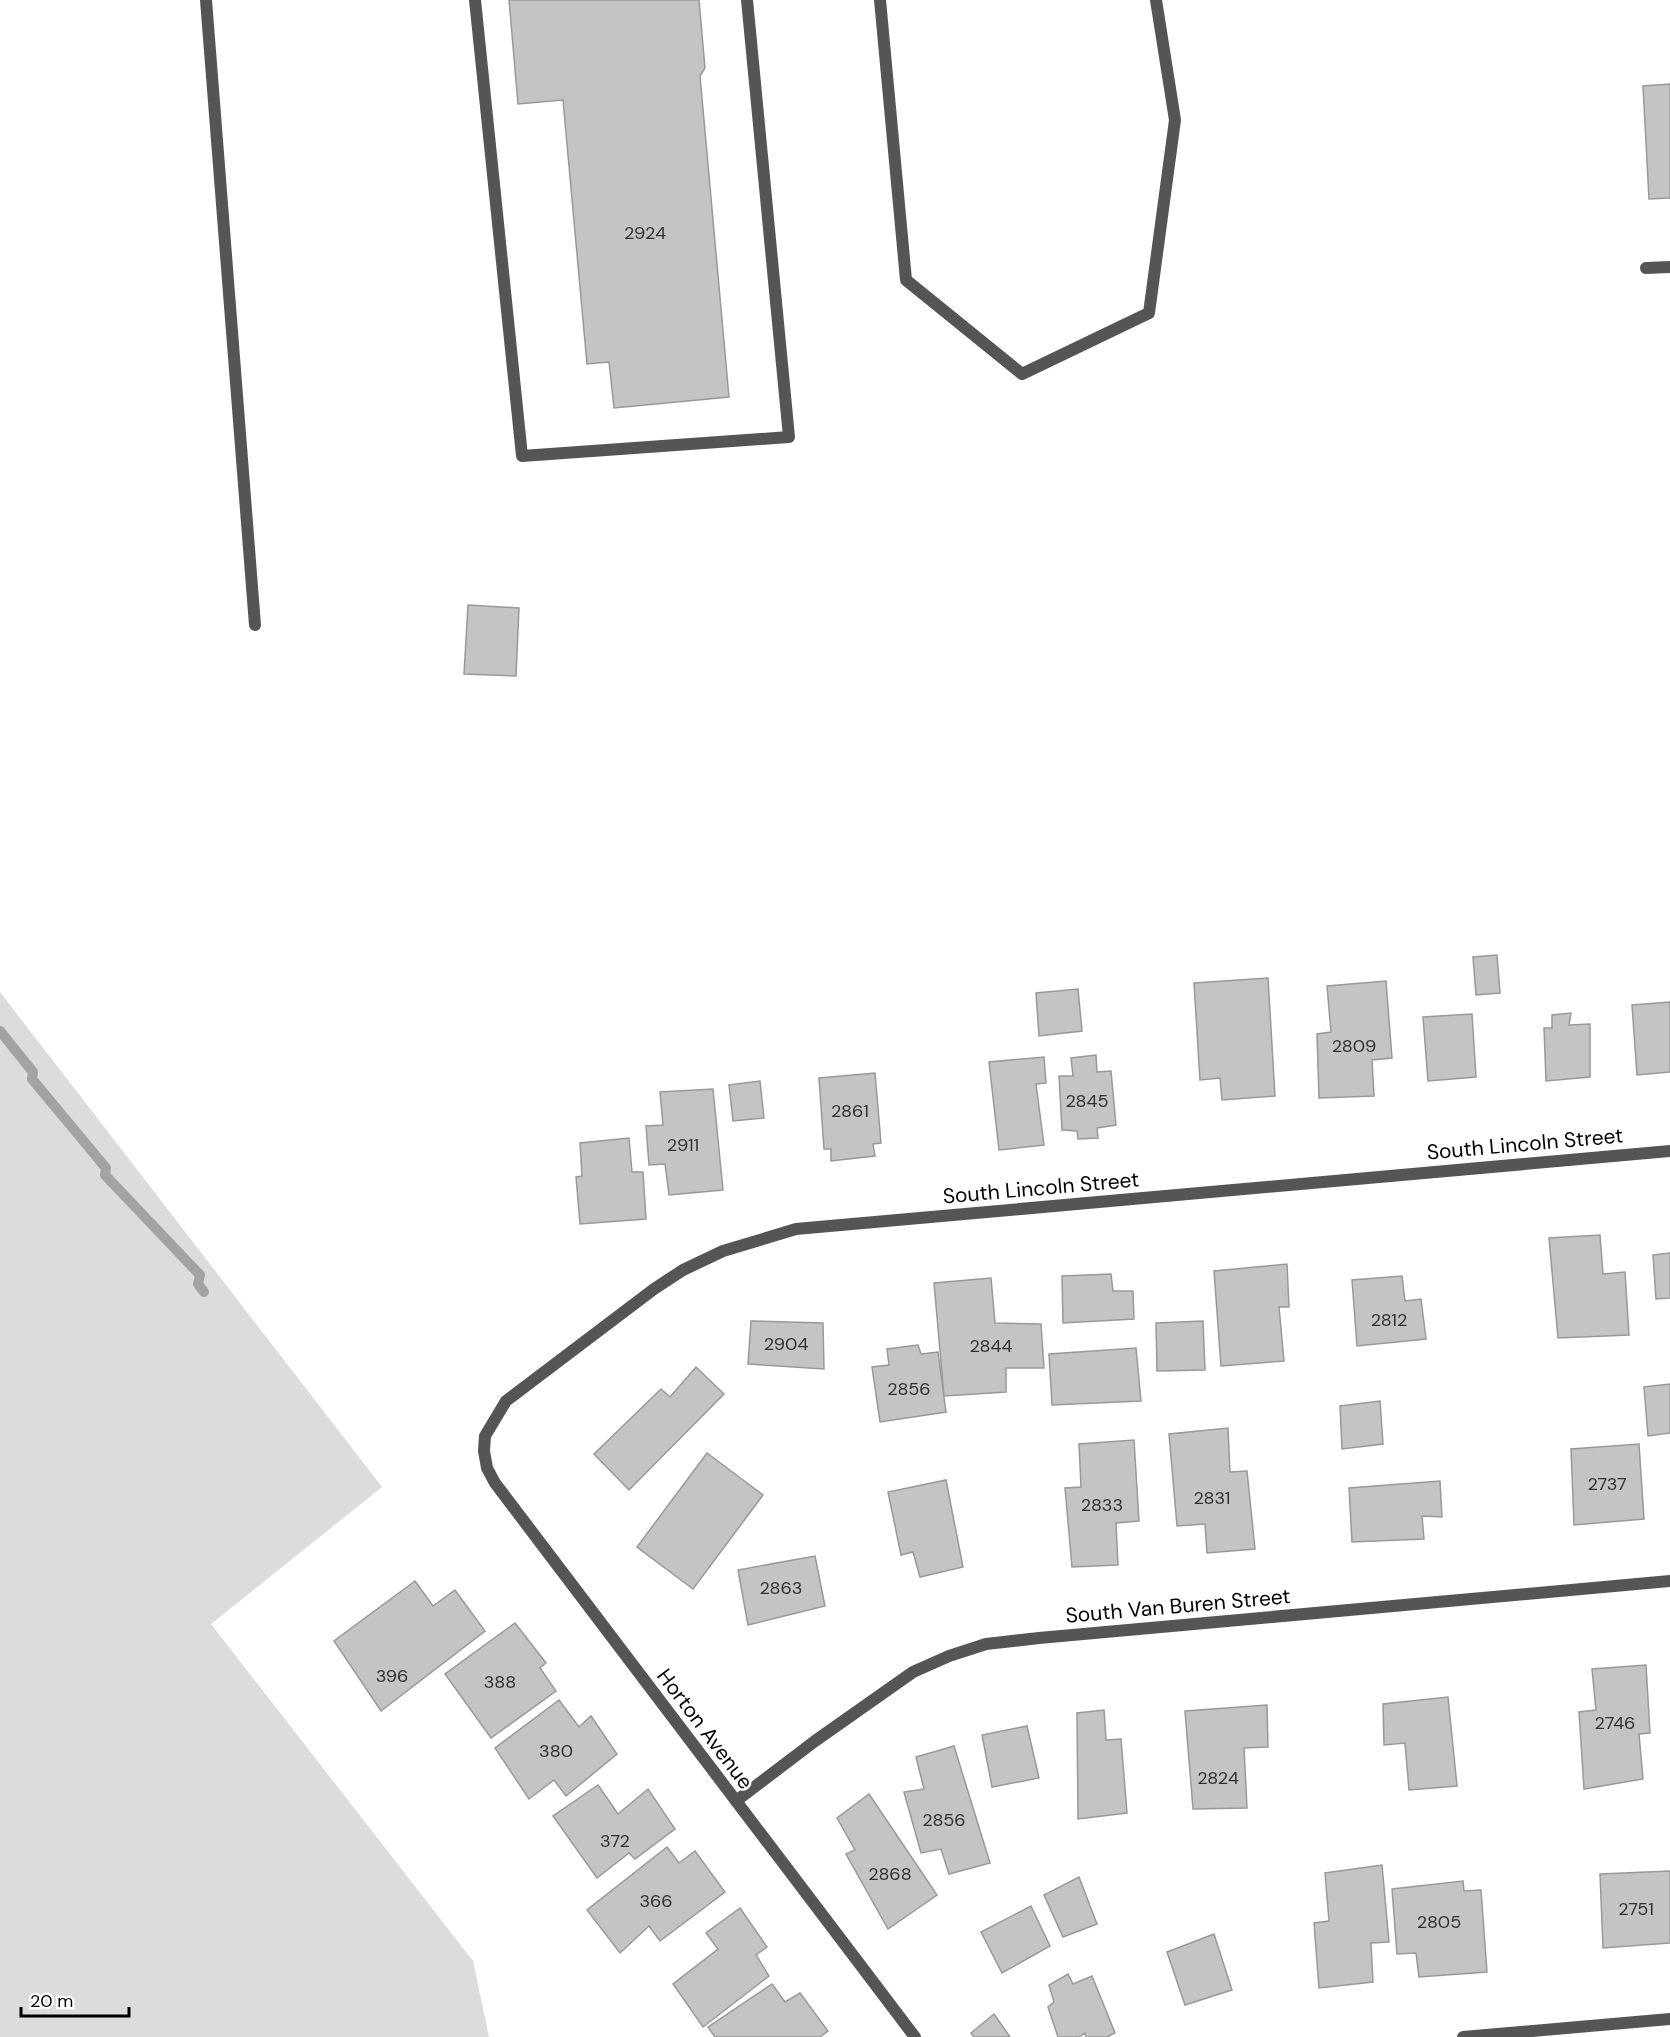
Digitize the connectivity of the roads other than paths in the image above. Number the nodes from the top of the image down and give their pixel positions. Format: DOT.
graph roads {
  1 [pos="206,0"];
  2 [pos="475,0"];
  3 [pos="747,0"];
  4 [pos="880,0"];
  5 [pos="1156,0"];
  6 [pos="1670,267"];
  7 [pos="1646,268"];
  8 [pos="255,625"];
  9 [pos="1670,1151"];
  10 [pos="485,1436"];
  11 [pos="1670,1581"];
  12 [pos="736,1801"];
  13 [pos="1670,2019"];
  14 [pos="915,2037"];
  15 [pos="1463,2037"];
  1 -- 8 [label="street"];
  2 -- 3 [label="street"];
  4 -- 5 [label="street"];
  6 -- 7 [label="street"];
  9 -- 10 [label="street, South Lincoln Street"];
  10 -- 12 [label="street, Horton Avenue"];
  11 -- 12 [label="street, South Van Buren Street"];
  12 -- 14 [label="street, Horton Avenue"];
  13 -- 15 [label="street"];
}
